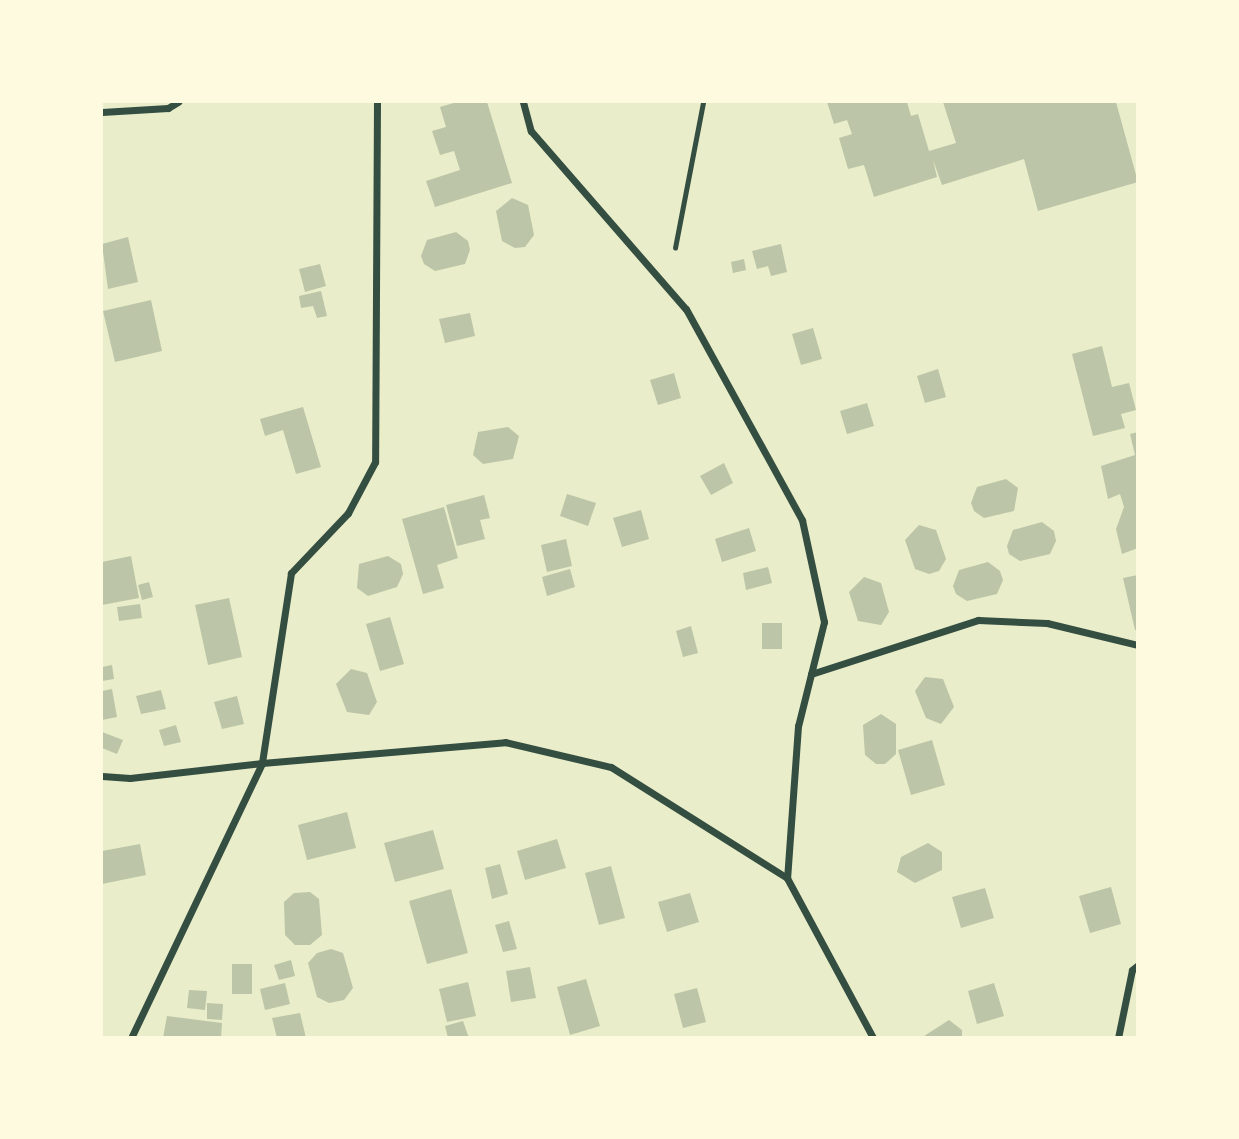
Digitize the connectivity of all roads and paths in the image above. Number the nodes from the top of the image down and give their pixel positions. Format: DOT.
graph roads {
  1 [pos="125,102"];
  2 [pos="178,102"];
  3 [pos="377,102"];
  4 [pos="523,102"];
  5 [pos="703,102"];
  6 [pos="127,111"];
  7 [pos="102,112"];
  8 [pos="667,287"];
  9 [pos="1138,645"];
  10 [pos="811,674"];
  11 [pos="262,763"];
  12 [pos="102,776"];
  13 [pos="787,878"];
  14 [pos="1138,965"];
  15 [pos="131,1038"];
  16 [pos="873,1038"];
  17 [pos="1118,1038"];
  1 -- 6 [label="street"];
  2 -- 6 [label="street"];
  3 -- 11 [label="street"];
  4 -- 8 [label="street"];
  5 -- 8 [label="path"];
  6 -- 7 [label="street"];
  8 -- 10 [label="street"];
  9 -- 10 [label="street"];
  10 -- 13 [label="street"];
  11 -- 12 [label="street"];
  11 -- 13 [label="street"];
  11 -- 15 [label="street"];
  13 -- 16 [label="street"];
  14 -- 17 [label="street"];
}
